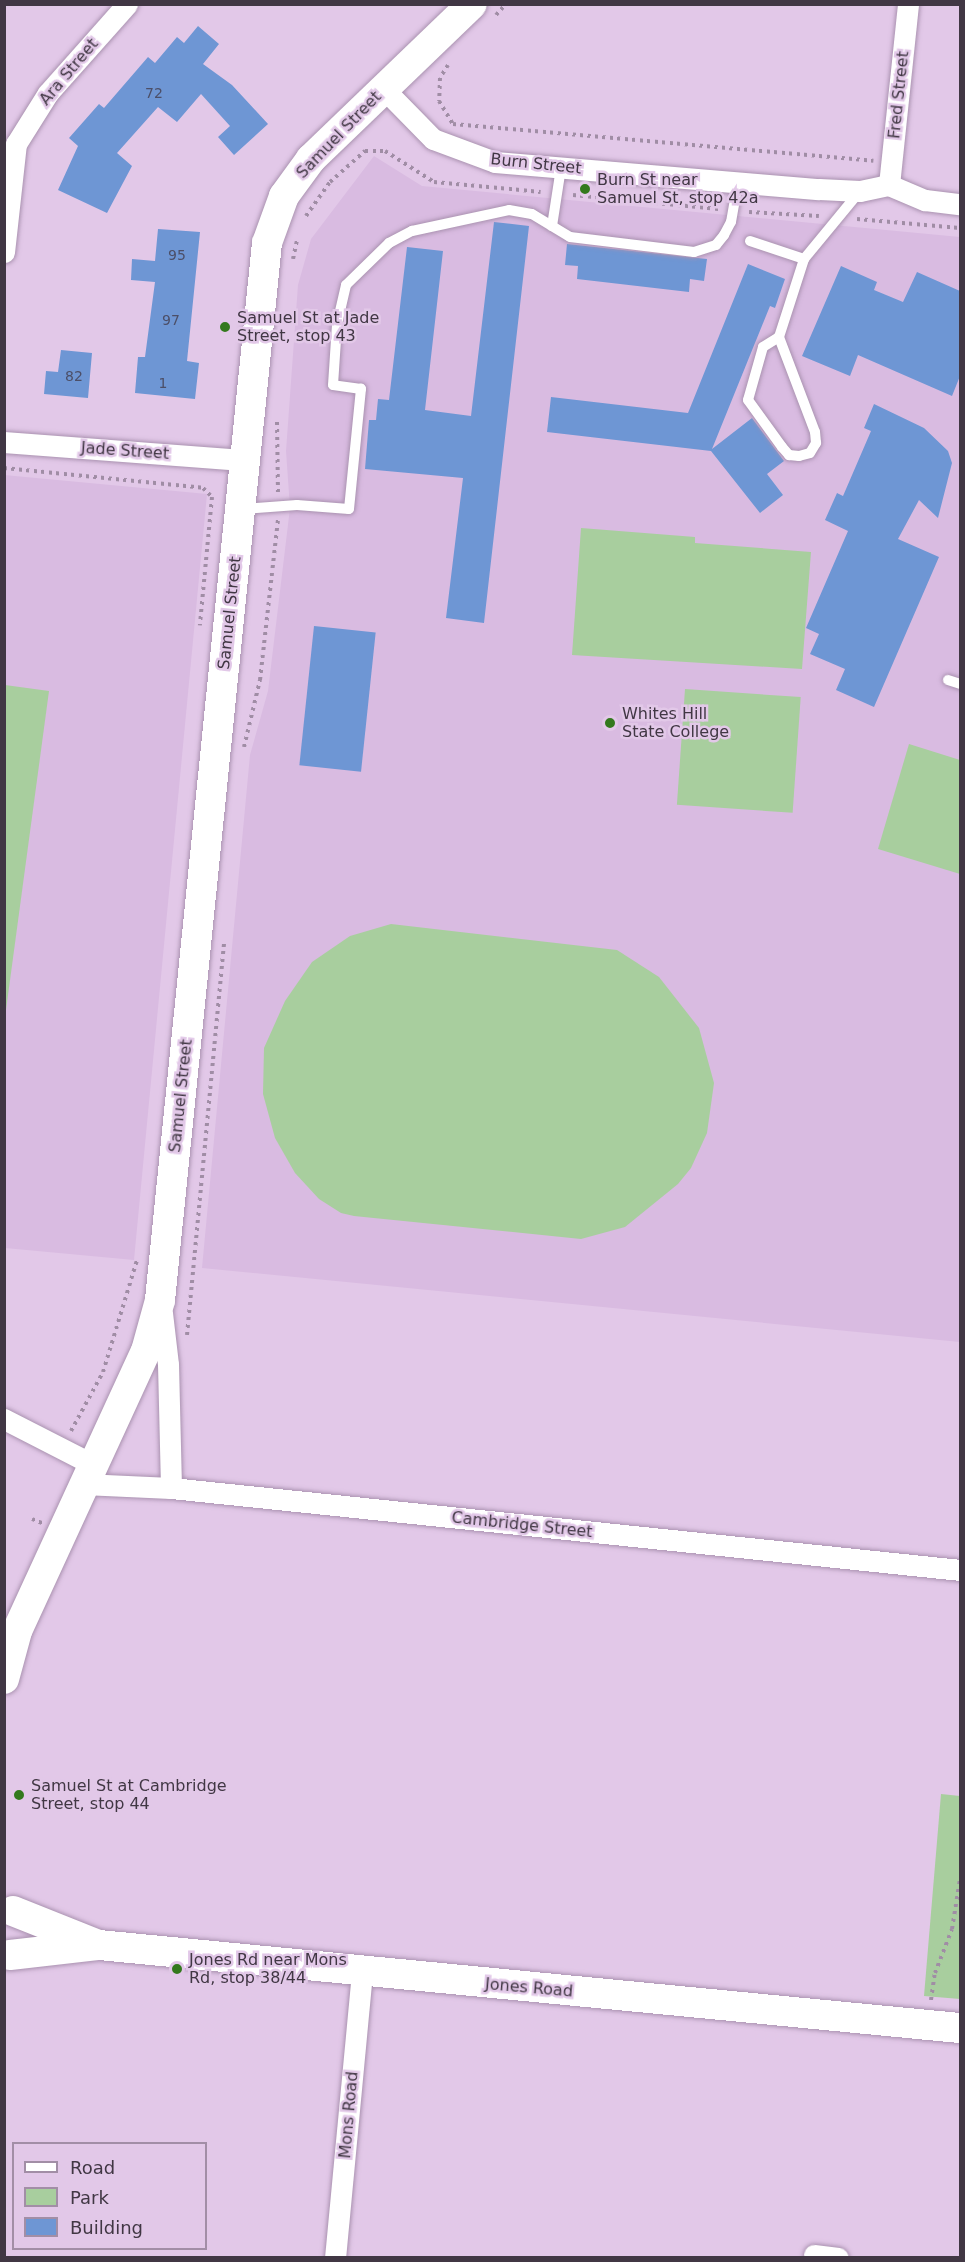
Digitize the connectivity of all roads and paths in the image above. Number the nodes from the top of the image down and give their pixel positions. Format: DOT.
graph roads {
  1 [pos="127,4"];
  2 [pos="506,4"];
  3 [pos="908,4"];
  4 [pos="480,14"];
  5 [pos="451,60"];
  6 [pos="384,89"];
  7 [pos="873,162"];
  8 [pos="561,168"];
  9 [pos="738,184"];
  10 [pos="890,185"];
  11 [pos="860,191"];
  12 [pos="557,194"];
  13 [pos="960,204"];
  14 [pos="733,211"];
  15 [pos="839,218"];
  16 [pos="302,222"];
  17 [pos="552,226"];
  18 [pos="960,228"];
  19 [pos="299,232"];
  20 [pos="750,241"];
  21 [pos="4,252"];
  22 [pos="804,259"];
  23 [pos="290,271"];
  24 [pos="778,337"];
  25 [pos="278,412"];
  26 [pos="4,442"];
  27 [pos="245,460"];
  28 [pos="4,468"];
  29 [pos="279,506"];
  30 [pos="241,509"];
  31 [pos="199,636"];
  32 [pos="948,680"];
  33 [pos="960,684"];
  34 [pos="243,755"];
  35 [pos="225,930"];
  36 [pos="140,1247"];
  37 [pos="160,1300"];
  38 [pos="186,1345"];
  39 [pos="4,1419"];
  40 [pos="70,1432"];
  41 [pos="87,1474"];
  42 [pos="171,1488"];
  43 [pos="960,1570"];
  44 [pos="4,1679"];
  45 [pos="960,1879"];
  46 [pos="7,1900"];
  47 [pos="99,1945"];
  48 [pos="7,1957"];
  49 [pos="362,1972"];
  50 [pos="929,2025"];
  51 [pos="960,2028"];
  52 [pos="814,2255"];
  53 [pos="335,2258"];
  54 [pos="838,2258"];
  1 -- 21 [label="street, Ara Street"];
  2 -- 4 [label="path"];
  3 -- 10 [label="street, Fred Street"];
  4 -- 6 [label="street, Samuel Street"];
  5 -- 7 [label="path"];
  6 -- 8 [label="street, Burn Street"];
  6 -- 27 [label="street, Samuel Street"];
  8 -- 9 [label="street, Burn Street"];
  8 -- 12 [label="lane"];
  9 -- 11 [label="street, Burn Street"];
  9 -- 14 [label="lane"];
  10 -- 11 [label="street, Burn Street"];
  10 -- 13 [label="street"];
  11 -- 15 [label="lane"];
  12 -- 14 [label="path"];
  12 -- 16 [label="path"];
  12 -- 17 [label="lane"];
  14 -- 15 [label="path"];
  14 -- 17 [label="lane"];
  15 -- 18 [label="path"];
  15 -- 22 [label="lane"];
  17 -- 29 [label="lane"];
  19 -- 23 [label="path"];
  20 -- 22 [label="lane"];
  22 -- 24 [label="lane"];
  24 -- 24 [label="lane"];
  25 -- 29 [label="path"];
  26 -- 27 [label="street, Jade Street"];
  27 -- 30 [label="street, Samuel Street"];
  28 -- 31 [label="path"];
  29 -- 30 [label="lane"];
  29 -- 34 [label="path"];
  30 -- 37 [label="street, Samuel Street"];
  32 -- 33 [label="lane"];
  35 -- 38 [label="path"];
  36 -- 40 [label="path"];
  37 -- 41 [label="street, Samuel Street"];
  37 -- 42 [label="street, Samuel Street"];
  39 -- 41 [label="street"];
  41 -- 42 [label="street, Cambridge Street"];
  41 -- 44 [label="street, Samuel Street"];
  42 -- 43 [label="street, Cambridge Street"];
  45 -- 50 [label="path"];
  46 -- 47 [label="street, Jones Road"];
  46 -- 48 [label="street"];
  47 -- 48 [label="street, Jones Road"];
  47 -- 49 [label="street, Jones Road"];
  49 -- 50 [label="street, Jones Road"];
  49 -- 53 [label="street, Mons Road"];
  50 -- 51 [label="street, Jones Road"];
  52 -- 54 [label="street"];
}
